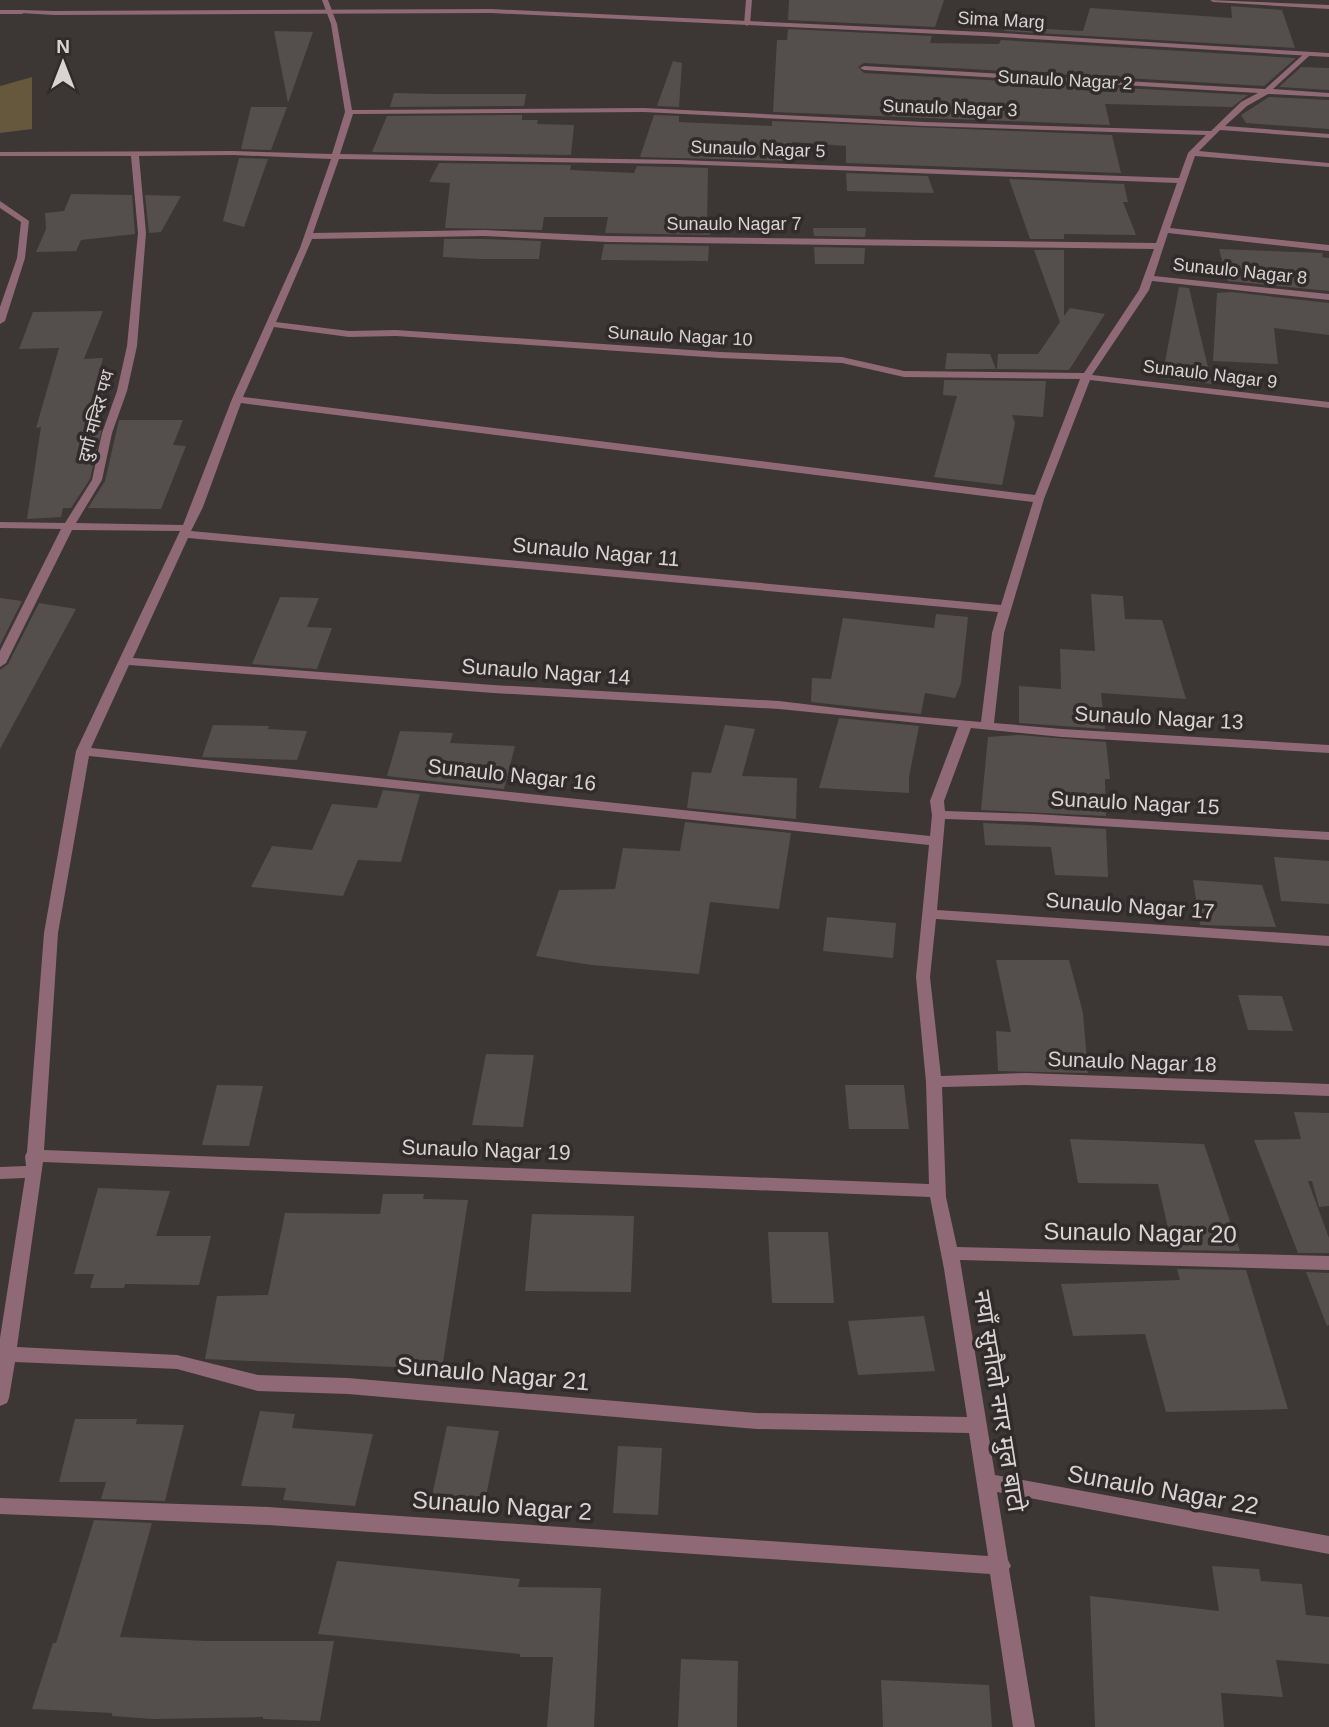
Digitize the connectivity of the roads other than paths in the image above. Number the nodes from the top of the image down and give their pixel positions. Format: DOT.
graph roads {
  1 [pos="749,0"];
  2 [pos="1213,0"];
  3 [pos="326,6"];
  4 [pos="1329,7"];
  5 [pos="0,12"];
  6 [pos="747,24"];
  7 [pos="1306,54"];
  8 [pos="1329,55"];
  9 [pos="864,68"];
  10 [pos="1267,91"];
  11 [pos="1329,95"];
  12 [pos="349,112"];
  13 [pos="1216,130"];
  14 [pos="1329,136"];
  15 [pos="1192,153"];
  16 [pos="0,154"];
  17 [pos="135,154"];
  18 [pos="334,155"];
  19 [pos="1329,165"];
  20 [pos="1181,181"];
  21 [pos="0,204"];
  22 [pos="1165,230"];
  23 [pos="307,236"];
  24 [pos="1160,246"];
  25 [pos="1329,248"];
  26 [pos="1148,278"];
  27 [pos="1329,297"];
  28 [pos="0,321"];
  29 [pos="270,324"];
  30 [pos="1087,377"];
  31 [pos="237,398"];
  32 [pos="1329,405"];
  33 [pos="1039,499"];
  34 [pos="0,525"];
  35 [pos="67,528"];
  36 [pos="185,531"];
  37 [pos="1004,609"];
  38 [pos="124,662"];
  39 [pos="0,663"];
  40 [pos="965,724"];
  41 [pos="987,726"];
  42 [pos="1329,749"];
  43 [pos="83,751"];
  44 [pos="939,815"];
  45 [pos="1329,836"];
  46 [pos="936,841"];
  47 [pos="928,914"];
  48 [pos="1329,941"];
  49 [pos="933,1082"];
  50 [pos="1329,1090"];
  51 [pos="33,1164"];
  52 [pos="0,1173"];
  53 [pos="937,1191"];
  54 [pos="949,1253"];
  55 [pos="1329,1263"];
  56 [pos="6,1354"];
  57 [pos="0,1398"];
  58 [pos="978,1425"];
  59 [pos="987,1482"];
  60 [pos="0,1506"];
  61 [pos="1329,1545"];
  62 [pos="1001,1566"];
  63 [pos="1024,1727"];
  1 -- 6 [label="street"];
  2 -- 4 [label="street"];
  3 -- 5 [label="street, Sima Marg"];
  3 -- 6 [label="street, Sima Marg"];
  3 -- 12 [label="street"];
  6 -- 7 [label="street, Sima Marg"];
  7 -- 8 [label="street, Sima Marg"];
  7 -- 10 [label="street"];
  9 -- 10 [label="street, Sunaulo Nagar 2"];
  10 -- 11 [label="street, Sunaulo Nagar 2"];
  10 -- 13 [label="street"];
  12 -- 13 [label="street, Sunaulo Nagar 3"];
  12 -- 18 [label="street"];
  13 -- 14 [label="street, Sunaulo Nagar 3"];
  13 -- 15 [label="street"];
  15 -- 19 [label="street"];
  15 -- 20 [label="street"];
  16 -- 17 [label="street, Sunaulo Nagar 5"];
  17 -- 18 [label="street, Sunaulo Nagar 5"];
  17 -- 35 [label="street, दुर्गा मन्दिर पथ"];
  18 -- 20 [label="street, Sunaulo Nagar 5"];
  18 -- 23 [label="street"];
  20 -- 22 [label="street"];
  21 -- 28 [label="street"];
  22 -- 24 [label="street"];
  22 -- 25 [label="street"];
  23 -- 24 [label="street, Sunaulo Nagar 7"];
  23 -- 29 [label="street"];
  24 -- 26 [label="street"];
  26 -- 27 [label="street, Sunaulo Nagar 8"];
  26 -- 30 [label="street"];
  29 -- 30 [label="street, Sunaulo Nagar 10"];
  29 -- 31 [label="street"];
  30 -- 32 [label="street, Sunaulo Nagar 9"];
  30 -- 33 [label="street"];
  31 -- 33 [label="street"];
  31 -- 36 [label="street"];
  33 -- 37 [label="street"];
  34 -- 35 [label="street, Sunaulo Nagar 11"];
  35 -- 36 [label="street, Sunaulo Nagar 11"];
  35 -- 39 [label="street, दुर्गा मन्दिर पथ"];
  36 -- 37 [label="street, Sunaulo Nagar 11"];
  36 -- 38 [label="street"];
  37 -- 41 [label="street"];
  38 -- 40 [label="street, Sunaulo Nagar 14"];
  38 -- 43 [label="street"];
  40 -- 41 [label="street, Sunaulo Nagar 14"];
  40 -- 44 [label="street, नयाँ सुनौलो नगर मुल बाटो"];
  41 -- 42 [label="street, Sunaulo Nagar 13"];
  43 -- 46 [label="street, Sunaulo Nagar 16"];
  43 -- 51 [label="street"];
  44 -- 45 [label="street, Sunaulo Nagar 15"];
  44 -- 46 [label="street, नयाँ सुनौलो नगर मुल बाटो"];
  46 -- 47 [label="street, नयाँ सुनौलो नगर मुल बाटो"];
  47 -- 48 [label="street, Sunaulo Nagar 17"];
  47 -- 49 [label="street, नयाँ सुनौलो नगर मुल बाटो"];
  49 -- 50 [label="street, Sunaulo Nagar 18"];
  49 -- 53 [label="street, नयाँ सुनौलो नगर मुल बाटो"];
  51 -- 52 [label="street, Sunaulo Nagar 19"];
  51 -- 53 [label="street, Sunaulo Nagar 19"];
  51 -- 56 [label="street"];
  53 -- 54 [label="street, नयाँ सुनौलो नगर मुल बाटो"];
  54 -- 55 [label="street, Sunaulo Nagar 20"];
  54 -- 58 [label="street, नयाँ सुनौलो नगर मुल बाटो"];
  56 -- 57 [label="street"];
  56 -- 58 [label="street, Sunaulo Nagar 21"];
  58 -- 59 [label="street, नयाँ सुनौलो नगर मुल बाटो"];
  59 -- 61 [label="street, Sunaulo Nagar 22"];
  59 -- 62 [label="street, नयाँ सुनौलो नगर मुल बाटो"];
  60 -- 62 [label="street, Sunaulo Nagar 2"];
  62 -- 63 [label="street, नयाँ सुनौलो नगर मुल बाटो"];
}
